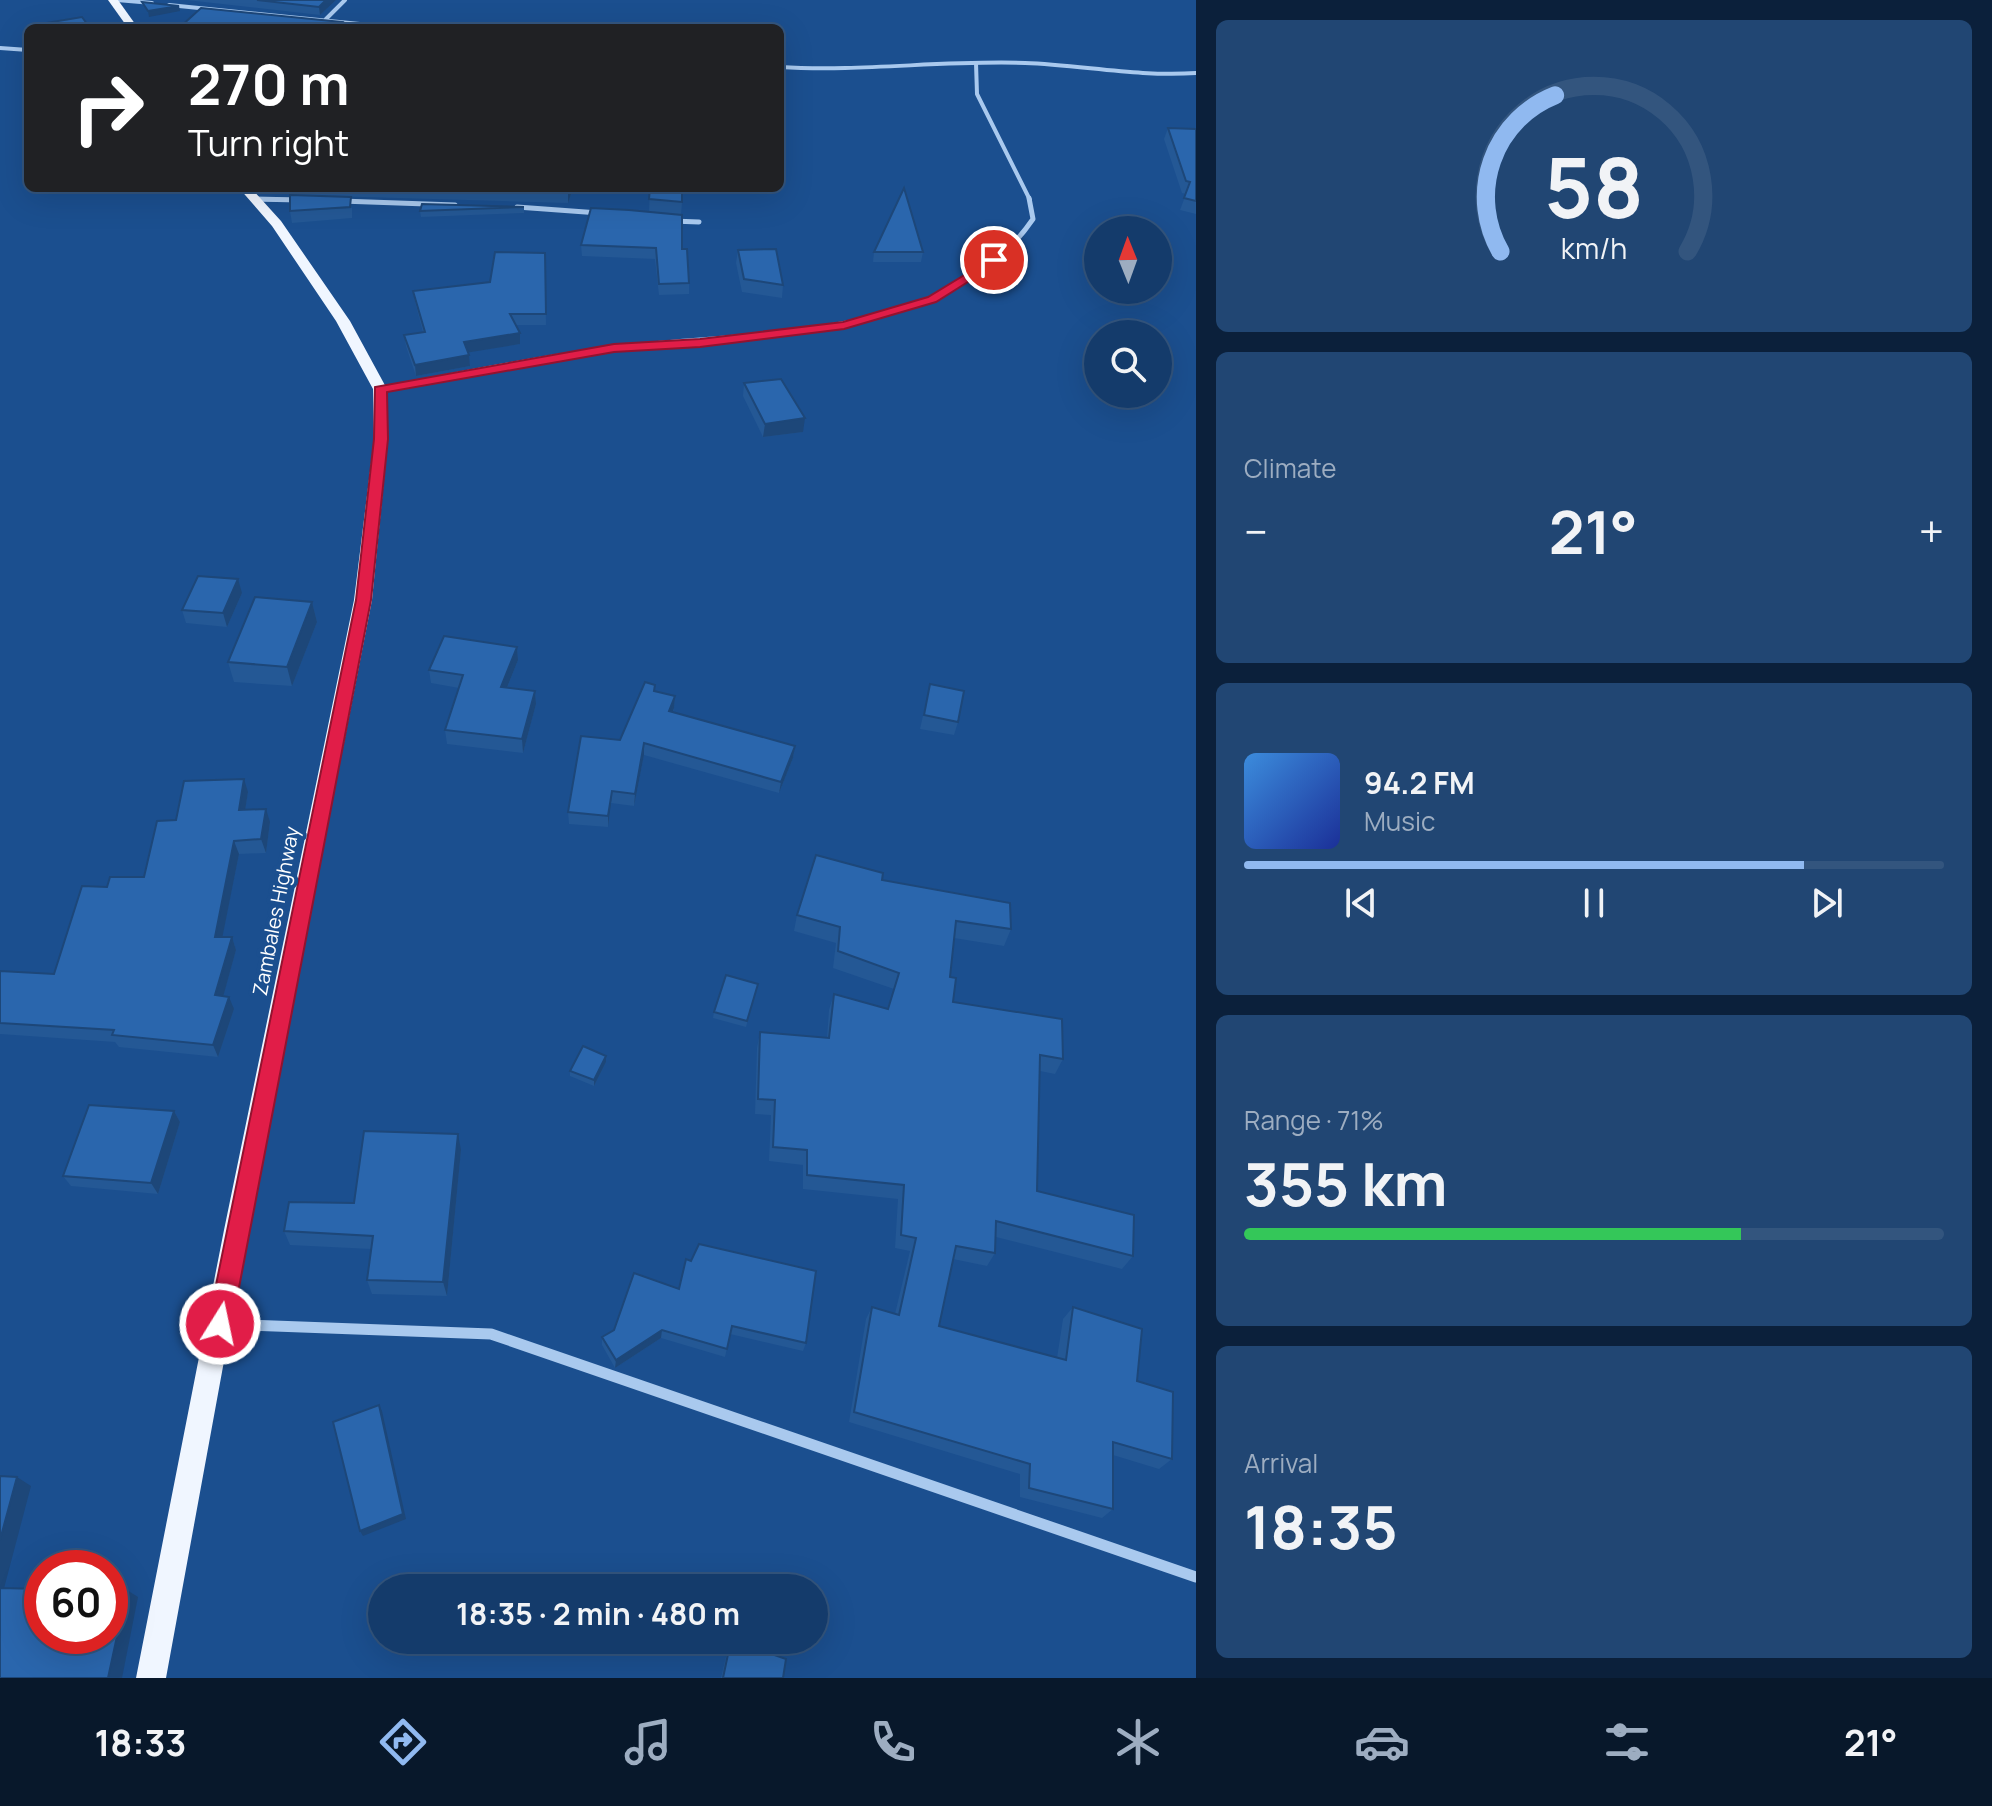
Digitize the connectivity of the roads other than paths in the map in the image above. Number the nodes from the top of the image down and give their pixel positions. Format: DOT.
graph roads {
  1 [pos="115,0"];
  2 [pos="345,0"];
  3 [pos="326,19"];
  4 [pos="130,24"];
  5 [pos="367,24"];
  6 [pos="0,48"];
  7 [pos="24,50"];
  8 [pos="976,63"];
  9 [pos="784,67"];
  10 [pos="1196,73"];
  11 [pos="248,193"];
  12 [pos="311,200"];
  13 [pos="325,201"];
  14 [pos="470,205"];
  15 [pos="513,207"];
  16 [pos="613,215"];
  17 [pos="656,220"];
  18 [pos="699,222"];
  19 [pos="380,389"];
  20 [pos="220,1324"];
  21 [pos="1196,1577"];
  22 [pos="151,1678"];
  1 -- 3 [label="street"];
  1 -- 4 [label="main road"];
  2 -- 3 [label="street"];
  3 -- 5 [label="street"];
  6 -- 7 [label="street"];
  8 -- 9 [label="street"];
  8 -- 10 [label="street"];
  8 -- 19 [label="street"];
  11 -- 12 [label="street"];
  11 -- 19 [label="main road, Zambales Highway"];
  13 -- 14 [label="street"];
  15 -- 16 [label="street"];
  17 -- 18 [label="street"];
  19 -- 20 [label="main road, Zambales Highway"];
  20 -- 21 [label="street"];
  20 -- 22 [label="main road, Zambales Highway"];
}
